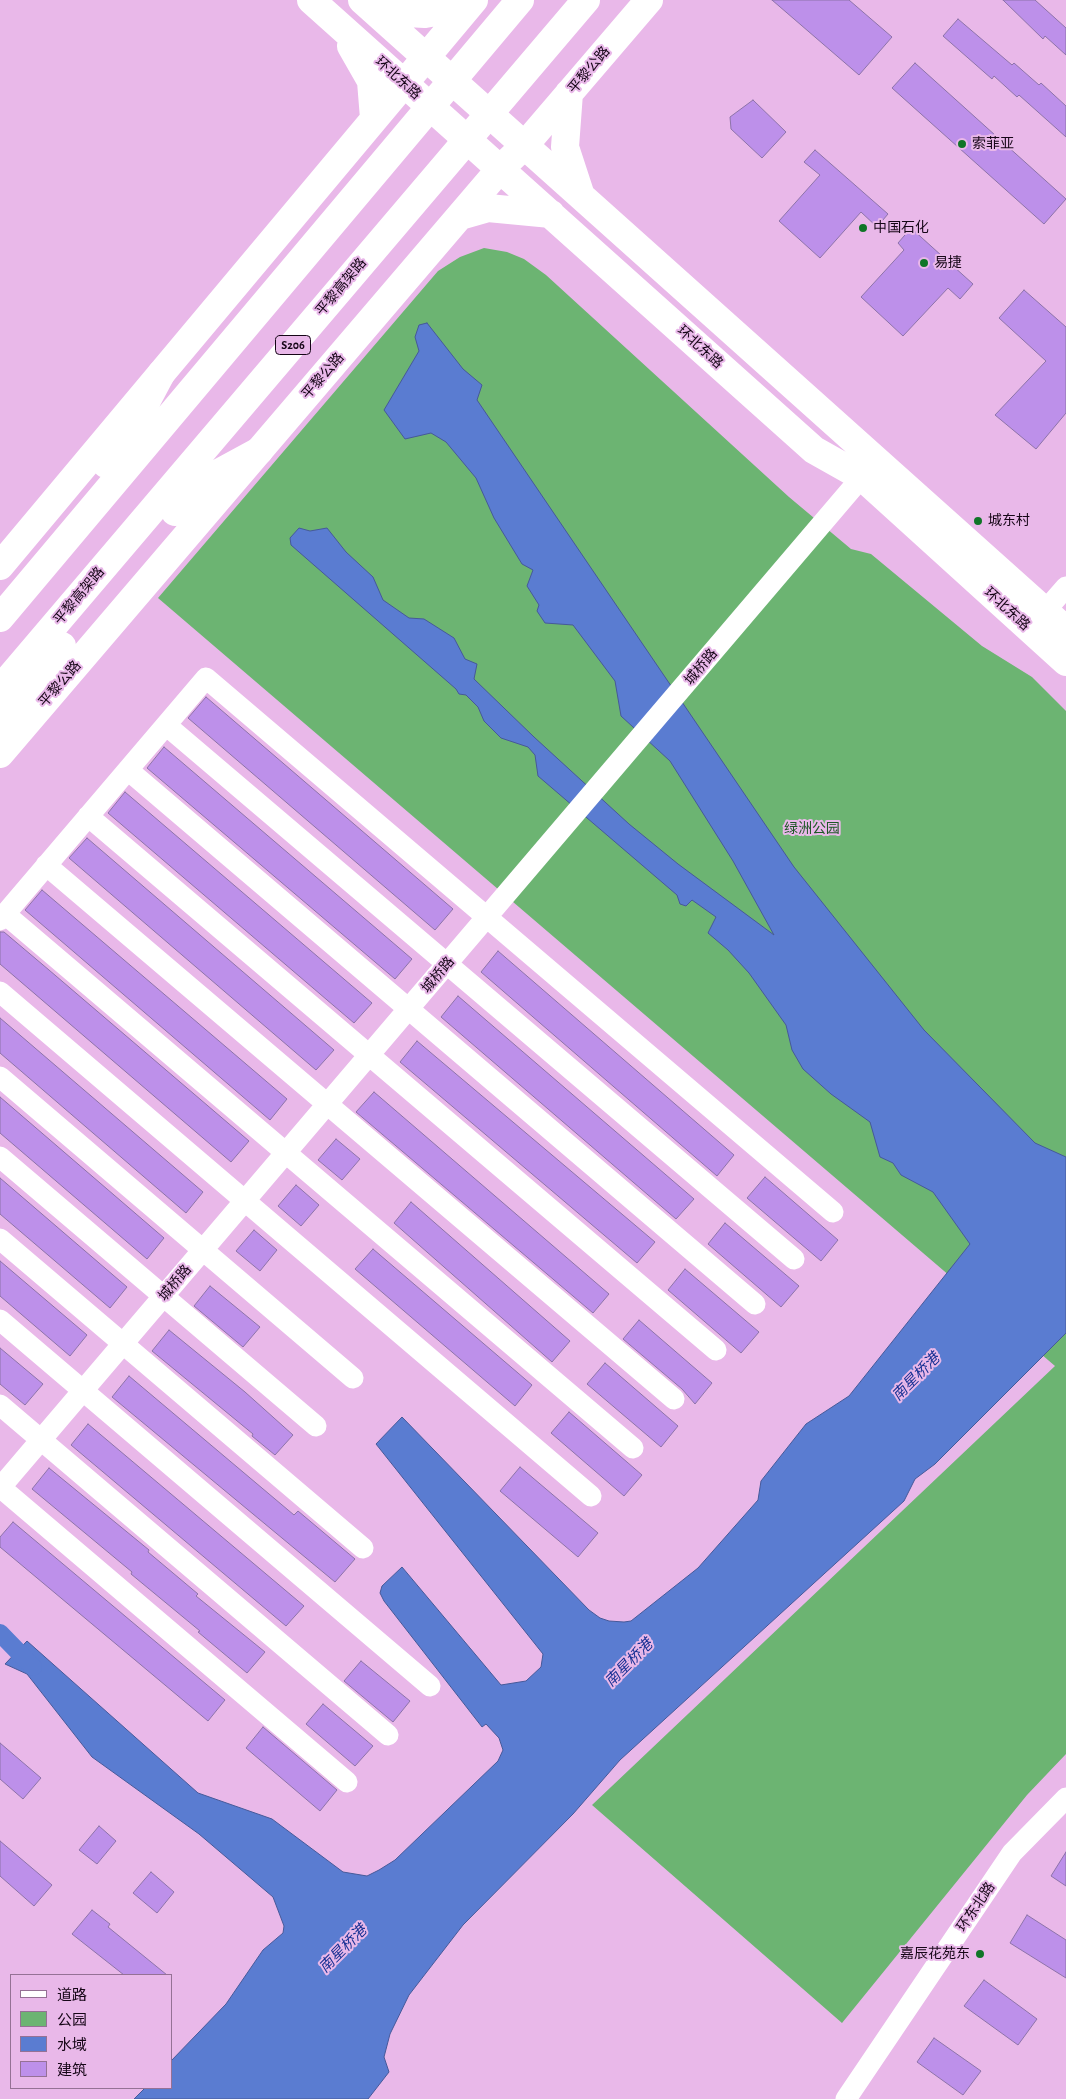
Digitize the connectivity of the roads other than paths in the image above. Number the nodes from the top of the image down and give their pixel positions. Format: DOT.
graph roads {
  1 [pos="311,0"];
  2 [pos="362,0"];
  3 [pos="366,0"];
  4 [pos="520,0"];
  5 [pos="586,0"];
  6 [pos="649,0"];
  7 [pos="471,3"];
  8 [pos="339,25"];
  9 [pos="425,57"];
  10 [pos="403,82"];
  11 [pos="569,93"];
  12 [pos="374,118"];
  13 [pos="524,146"];
  14 [pos="500,169"];
  15 [pos="581,197"];
  16 [pos="551,214"];
  17 [pos="460,216"];
  18 [pos="162,374"];
  19 [pos="259,451"];
  20 [pos="869,469"];
  21 [pos="0,566"];
  22 [pos="1066,587"];
  23 [pos="0,590"];
  24 [pos="1045,611"];
  25 [pos="0,618"];
  26 [pos="1066,630"];
  27 [pos="1066,662"];
  28 [pos="0,689"];
  29 [pos="0,719"];
  30 [pos="166,725"];
  31 [pos="0,754"];
  32 [pos="128,770"];
  33 [pos="88,816"];
  34 [pos="46,865"];
  35 [pos="3,917"];
  36 [pos="487,918"];
  37 [pos="448,964"];
  38 [pos="0,992"];
  39 [pos="409,1009"];
  40 [pos="369,1055"];
  41 [pos="0,1077"];
  42 [pos="327,1104"];
  43 [pos="286,1153"];
  44 [pos="0,1157"];
  45 [pos="245,1201"];
  46 [pos="833,1212"];
  47 [pos="0,1239"];
  48 [pos="203,1250"];
  49 [pos="794,1259"];
  50 [pos="164,1296"];
  51 [pos="755,1304"];
  52 [pos="0,1320"];
  53 [pos="123,1344"];
  54 [pos="716,1350"];
  55 [pos="354,1378"];
  56 [pos="83,1390"];
  57 [pos="674,1399"];
  58 [pos="0,1405"];
  59 [pos="316,1426"];
  60 [pos="41,1440"];
  61 [pos="633,1448"];
  62 [pos="0,1487"];
  63 [pos="592,1496"];
  64 [pos="363,1548"];
  65 [pos="430,1686"];
  66 [pos="388,1735"];
  67 [pos="347,1782"];
  68 [pos="1066,1798"];
  69 [pos="846,2099"];
  1 -- 8 [label="main road, 环北东路"];
  2 -- 9 [label="main road, 环北东路"];
  3 -- 7 [label="main road"];
  4 -- 25 [label="main road"];
  5 -- 28 [label="main road, 平黎高架路 / S206"];
  6 -- 11 [label="main road, 平黎公路"];
  7 -- 9 [label="main road"];
  8 -- 10 [label="main road, 环北东路"];
  8 -- 12 [label="main road"];
  9 -- 10 [label="main road"];
  9 -- 13 [label="main road, 环北东路"];
  10 -- 12 [label="main road"];
  10 -- 14 [label="main road, 环北东路"];
  11 -- 13 [label="main road, 平黎公路"];
  11 -- 15 [label="main road"];
  12 -- 18 [label="main road"];
  13 -- 14 [label="main road, 平黎公路"];
  13 -- 15 [label="main road, 环北东路"];
  14 -- 16 [label="main road, 环北东路"];
  14 -- 17 [label="main road, 平黎公路"];
  15 -- 20 [label="main road, 环北东路"];
  16 -- 17 [label="main road"];
  16 -- 20 [label="main road, 环北东路"];
  17 -- 19 [label="main road, 平黎公路"];
  18 -- 21 [label="main road"];
  18 -- 23 [label="main road"];
  19 -- 29 [label="main road"];
  19 -- 31 [label="main road, 平黎公路"];
  20 -- 24 [label="main road, 环北东路"];
  20 -- 27 [label="main road, 环北东路"];
  20 -- 36 [label="street, 城桥路"];
  22 -- 24 [label="street"];
  24 -- 26 [label="main road, 环北东路"];
  30 -- 32 [label="street"];
  30 -- 36 [label="street"];
  30 -- 37 [label="street"];
  32 -- 33 [label="street"];
  32 -- 39 [label="street"];
  33 -- 34 [label="street"];
  33 -- 40 [label="street"];
  34 -- 35 [label="street"];
  34 -- 42 [label="street"];
  35 -- 43 [label="street"];
  36 -- 37 [label="street, 城桥路"];
  36 -- 46 [label="street"];
  37 -- 39 [label="street, 城桥路"];
  37 -- 49 [label="street"];
  38 -- 45 [label="street"];
  39 -- 40 [label="street, 城桥路"];
  39 -- 51 [label="street"];
  40 -- 42 [label="street, 城桥路"];
  40 -- 54 [label="street"];
  41 -- 48 [label="street"];
  42 -- 43 [label="street, 城桥路"];
  42 -- 57 [label="street"];
  43 -- 45 [label="street, 城桥路"];
  43 -- 61 [label="street"];
  44 -- 50 [label="street"];
  45 -- 48 [label="street, 城桥路"];
  45 -- 63 [label="street"];
  47 -- 53 [label="street"];
  48 -- 50 [label="street, 城桥路"];
  48 -- 55 [label="street"];
  50 -- 53 [label="street, 城桥路"];
  50 -- 59 [label="street"];
  52 -- 56 [label="street"];
  53 -- 56 [label="street, 城桥路"];
  53 -- 64 [label="street"];
  56 -- 60 [label="street, 城桥路"];
  56 -- 65 [label="street"];
  58 -- 60 [label="street"];
  60 -- 62 [label="street, 城桥路"];
  60 -- 66 [label="street"];
  62 -- 67 [label="street"];
  68 -- 69 [label="street, 环东北路"];
}
